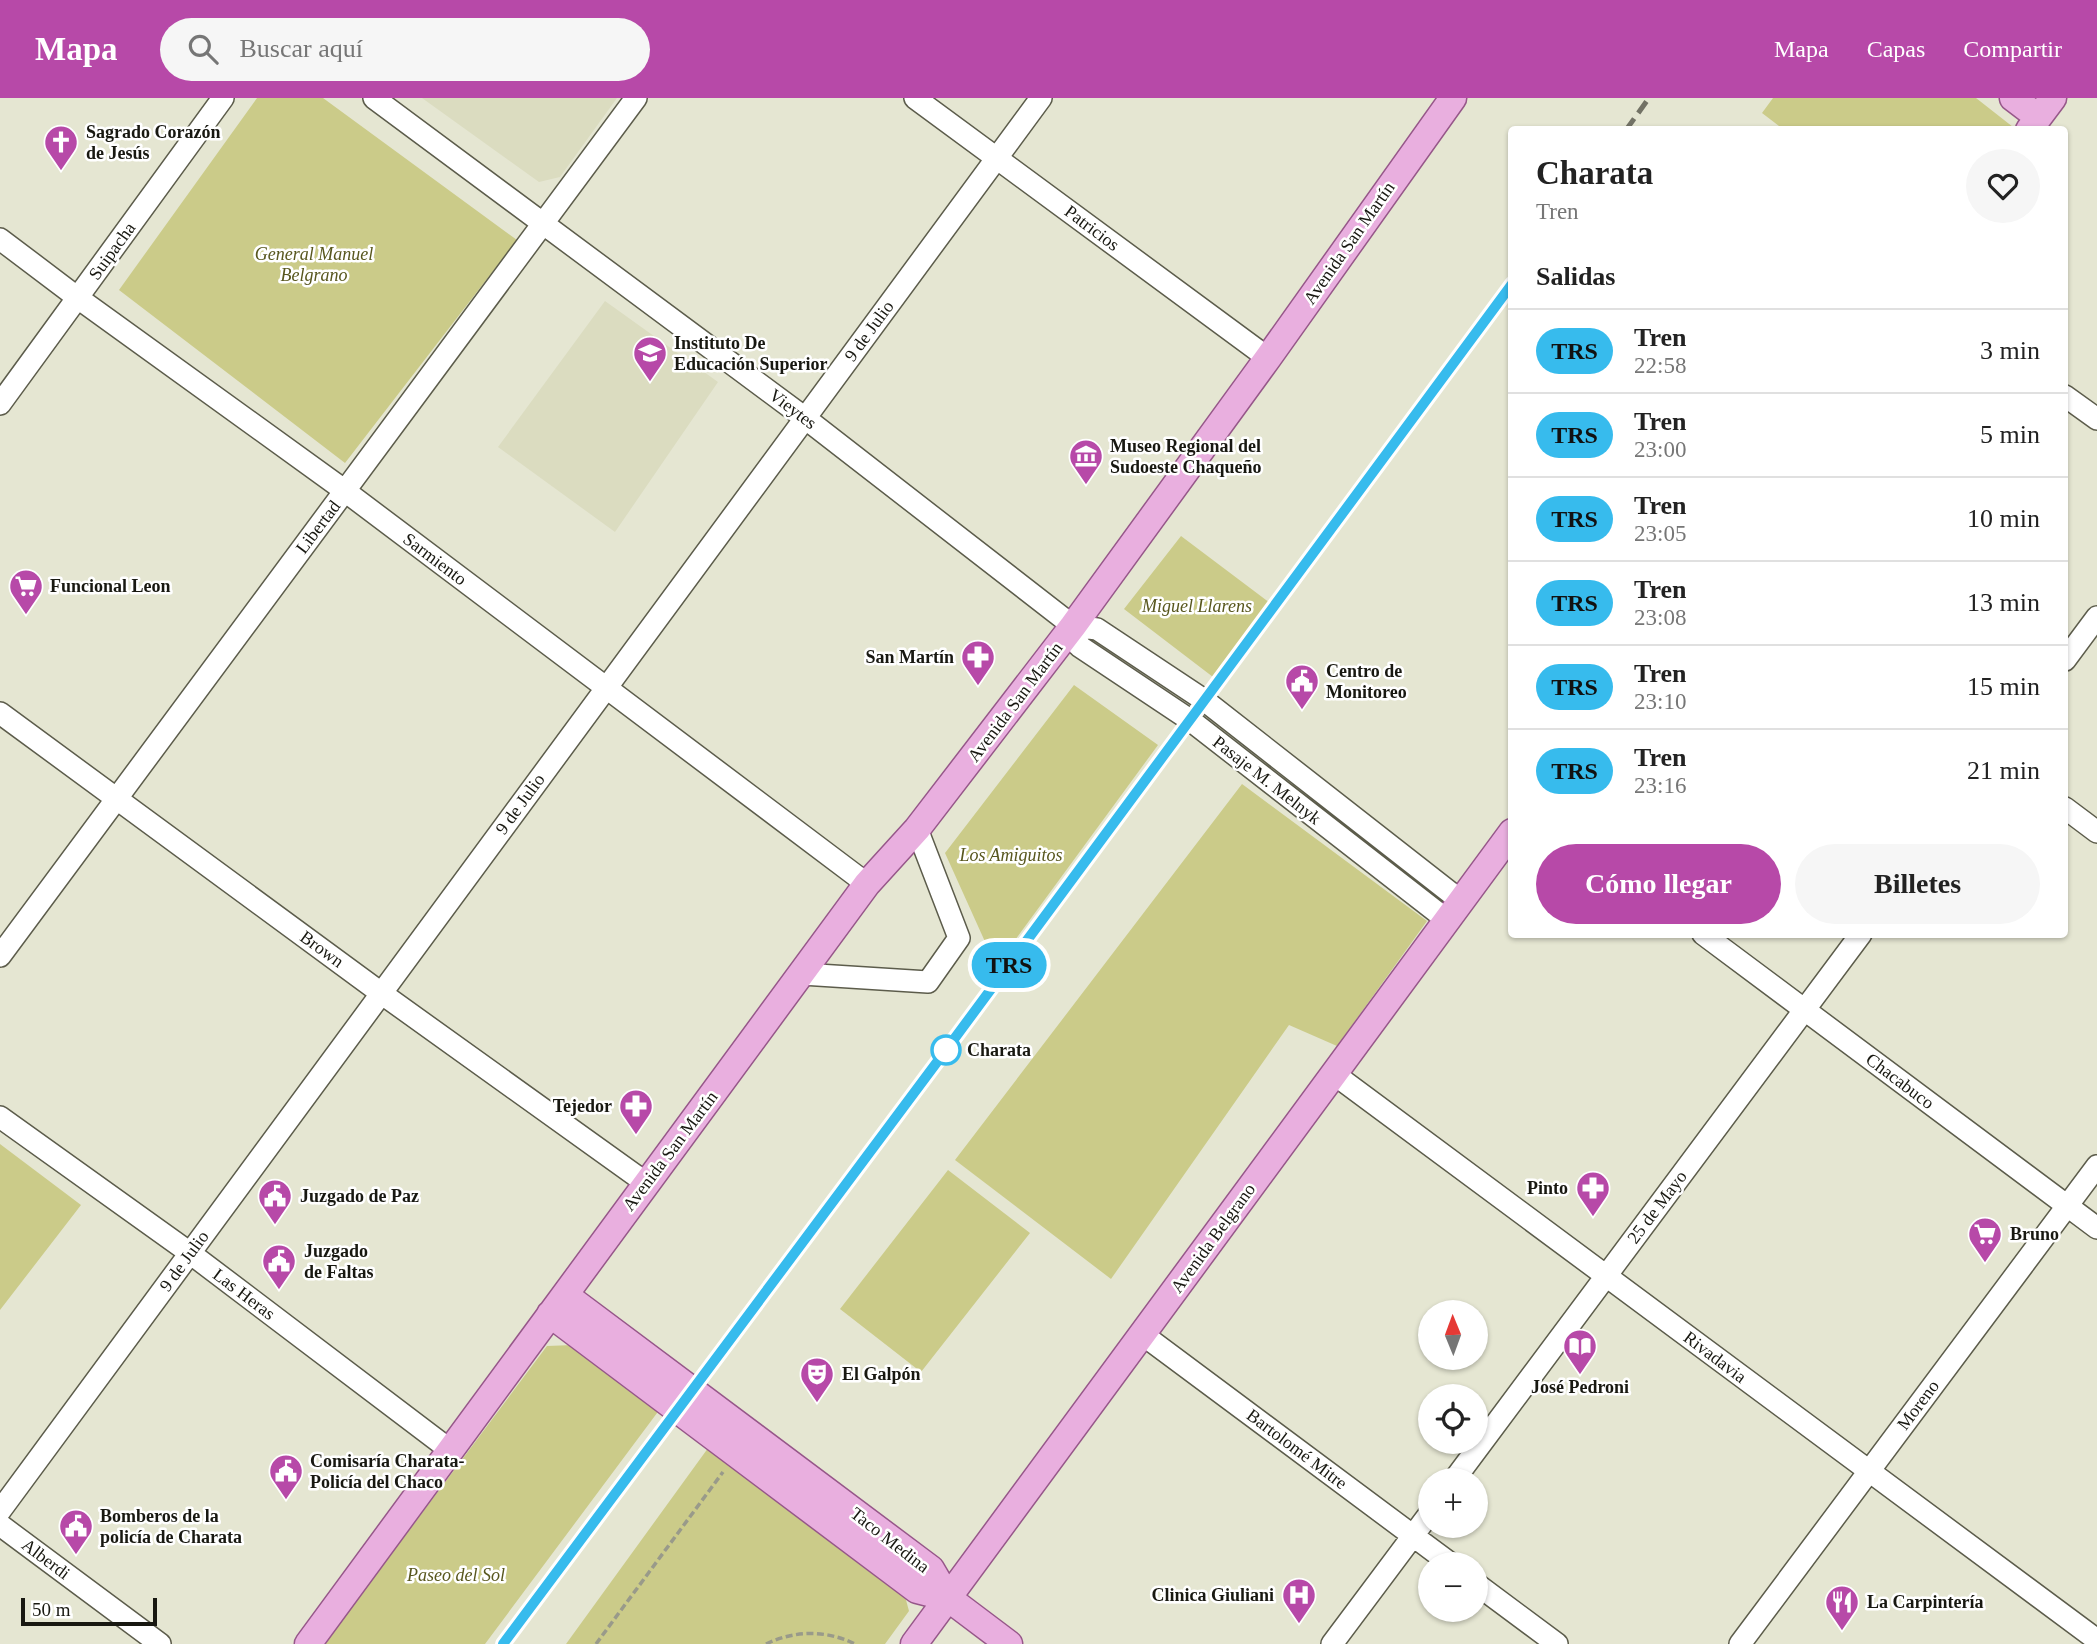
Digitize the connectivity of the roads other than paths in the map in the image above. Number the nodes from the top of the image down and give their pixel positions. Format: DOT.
graph roads {
  1 [pos="223,98"];
  2 [pos="374,98"];
  3 [pos="636,98"];
  4 [pos="915,98"];
  5 [pos="1041,98"];
  6 [pos="1453,98"];
  7 [pos="2013,98"];
  8 [pos="2040,115"];
  9 [pos="997,157"];
  10 [pos="542,223"];
  11 [pos="0,239"];
  12 [pos="78,298"];
  13 [pos="1268,358"];
  14 [pos="2068,398"];
  15 [pos="0,404"];
  16 [pos="805,418"];
  17 [pos="2097,419"];
  18 [pos="344,490"];
  19 [pos="2097,617"];
  20 [pos="1073,626"];
  21 [pos="2068,656"];
  22 [pos="606,688"];
  23 [pos="0,713"];
  24 [pos="116,798"];
  25 [pos="2068,810"];
  26 [pos="917,830"];
  27 [pos="2097,832"];
  28 [pos="1508,837"];
  29 [pos="867,884"];
  30 [pos="1454,910"];
  31 [pos="1708,938"];
  32 [pos="1858,938"];
  33 [pos="0,956"];
  34 [pos="802,974"];
  35 [pos="381,993"];
  36 [pos="1804,1010"];
  37 [pos="1334,1074"];
  38 [pos="0,1117"];
  39 [pos="2097,1167"];
  40 [pos="646,1183"];
  41 [pos="2067,1206"];
  42 [pos="2097,1228"];
  43 [pos="190,1253"];
  44 [pos="1606,1276"];
  45 [pos="558,1305"];
  46 [pos="1142,1334"];
  47 [pos="450,1450"];
  48 [pos="1463,1468"];
  49 [pos="1869,1471"];
  50 [pos="0,1511"];
  51 [pos="0,1525"];
  52 [pos="1418,1529"];
  53 [pos="1413,1536"];
  54 [pos="1435,1552"];
  55 [pos="1488,1593"];
  56 [pos="948,1598"];
  57 [pos="2097,1640"];
  58 [pos="160,1644"];
  59 [pos="308,1644"];
  60 [pos="914,1644"];
  61 [pos="1009,1644"];
  62 [pos="1332,1644"];
  63 [pos="1557,1644"];
  64 [pos="1740,1644"];
  1 -- 12 [label="street, Suipacha"];
  2 -- 10 [label="street, Vieytes"];
  3 -- 10 [label="street, Libertad"];
  4 -- 9 [label="street, Patricios"];
  5 -- 9 [label="street, 9 de Julio"];
  6 -- 13 [label="main road, Avenida San Martín"];
  7 -- 8 [label="main road"];
  9 -- 13 [label="street, Patricios"];
  9 -- 16 [label="street, 9 de Julio"];
  10 -- 16 [label="street, Vieytes"];
  10 -- 18 [label="street, Libertad"];
  11 -- 12 [label="street, Sarmiento"];
  12 -- 15 [label="street, Suipacha"];
  12 -- 18 [label="street, Sarmiento"];
  13 -- 20 [label="main road, Avenida San Martín"];
  14 -- 17 [label="street"];
  16 -- 20 [label="street, Vieytes"];
  16 -- 22 [label="street, 9 de Julio"];
  18 -- 22 [label="street, Sarmiento"];
  18 -- 24 [label="street, Libertad"];
  19 -- 21 [label="street"];
  20 -- 26 [label="main road, Avenida San Martín"];
  20 -- 30 [label="street, Pasaje M. Melnyk"];
  22 -- 29 [label="street, Sarmiento"];
  22 -- 35 [label="street, 9 de Julio"];
  23 -- 24 [label="street, Brown"];
  24 -- 33 [label="street, Libertad"];
  24 -- 35 [label="street, Brown"];
  25 -- 27 [label="street"];
  26 -- 29 [label="main road, Avenida San Martín"];
  26 -- 34 [label="street"];
  28 -- 30 [label="main road, Avenida Belgrano"];
  29 -- 34 [label="main road, Avenida San Martín"];
  30 -- 37 [label="main road, Avenida Belgrano"];
  31 -- 36 [label="street, Chacabuco"];
  32 -- 36 [label="street, 25 de Mayo"];
  34 -- 40 [label="main road, Avenida San Martín"];
  35 -- 40 [label="street, Brown"];
  35 -- 43 [label="street, 9 de Julio"];
  36 -- 41 [label="street, Chacabuco"];
  36 -- 44 [label="street, 25 de Mayo"];
  37 -- 44 [label="street, Rivadavia"];
  37 -- 46 [label="main road, Avenida Belgrano"];
  38 -- 43 [label="street, Las Heras"];
  39 -- 41 [label="street, Moreno"];
  40 -- 45 [label="main road, Avenida San Martín"];
  41 -- 42 [label="street, Chacabuco"];
  41 -- 49 [label="street, Moreno"];
  43 -- 47 [label="street, Las Heras"];
  43 -- 50 [label="street, 9 de Julio"];
  44 -- 48 [label="street, 25 de Mayo"];
  44 -- 49 [label="street, Rivadavia"];
  45 -- 47 [label="main road, Avenida San Martín"];
  45 -- 56 [label="main road, Taco Medina"];
  46 -- 53 [label="street, Bartolomé Mitre"];
  46 -- 56 [label="main road, Avenida Belgrano"];
  47 -- 59 [label="main road, Avenida San Martín"];
  49 -- 57 [label="street, Rivadavia"];
  49 -- 64 [label="street, Moreno"];
  51 -- 58 [label="street, Alberdi"];
  52 -- 53 [label="street"];
  53 -- 54 [label="street, Bartolomé Mitre"];
  53 -- 62 [label="street"];
  55 -- 63 [label="street"];
  56 -- 60 [label="main road, Avenida Belgrano"];
  56 -- 61 [label="main road"];
}
